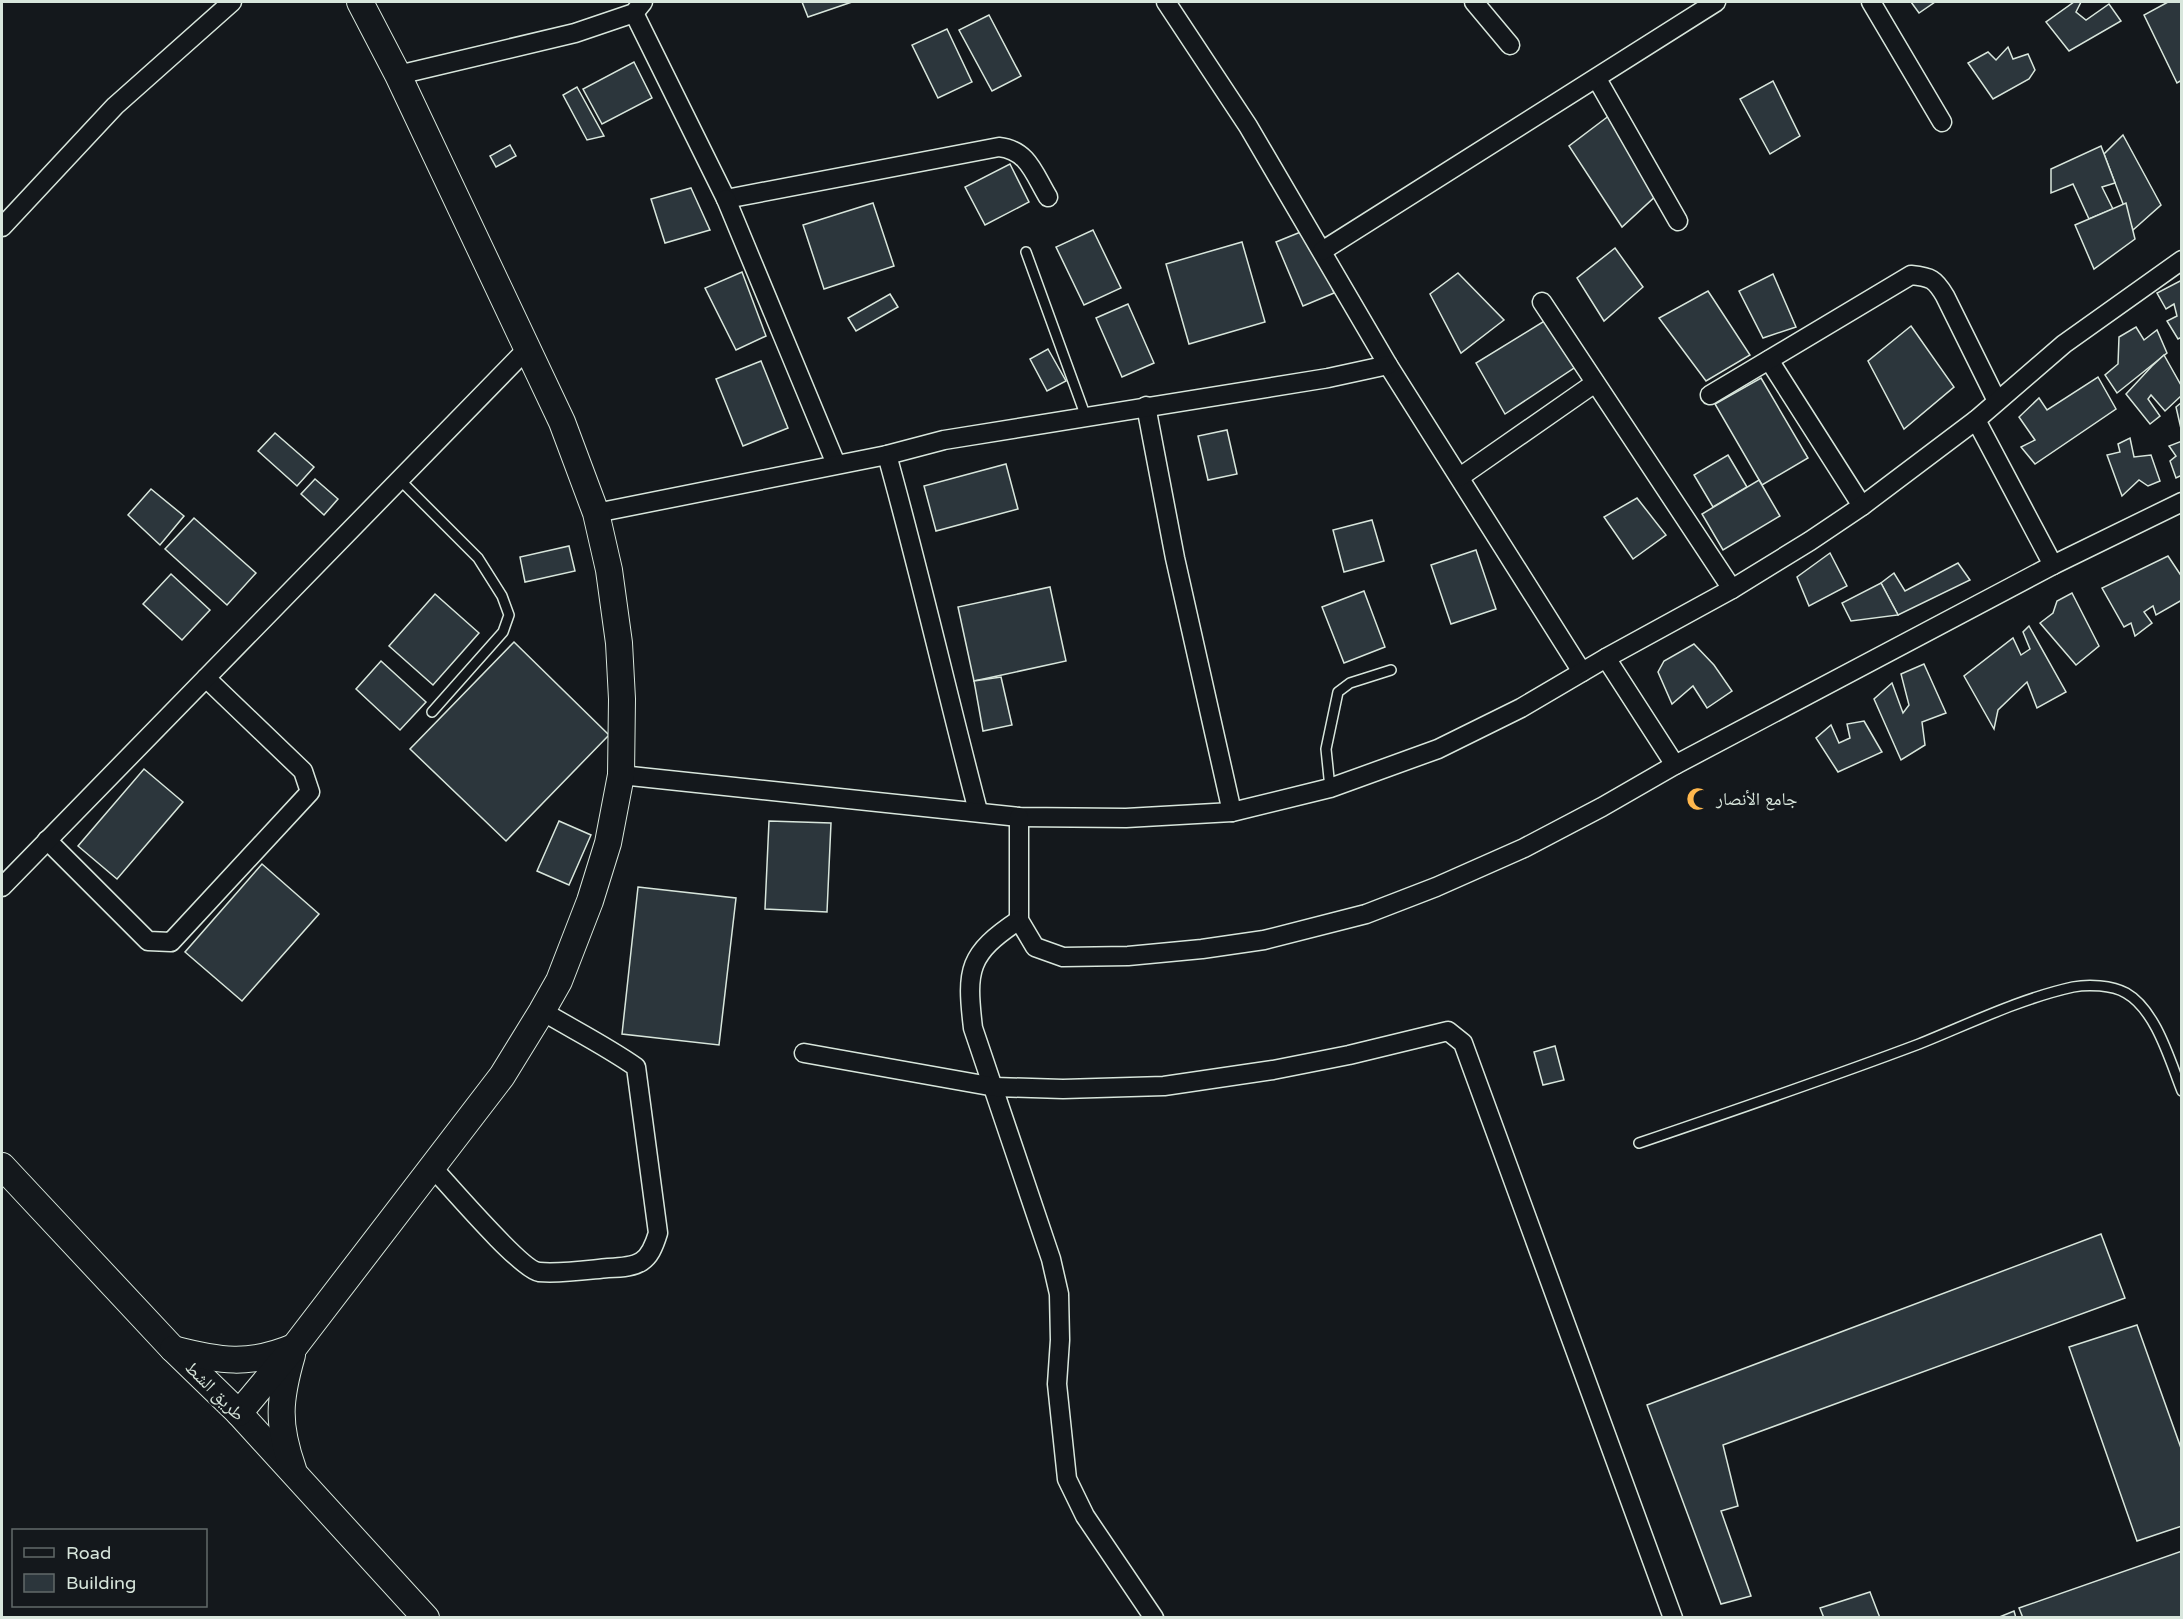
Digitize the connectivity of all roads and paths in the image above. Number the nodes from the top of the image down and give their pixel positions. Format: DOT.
graph roads {
  1 [pos="232,2"];
  2 [pos="360,2"];
  3 [pos="1166,2"];
  4 [pos="1474,2"];
  5 [pos="1716,2"];
  6 [pos="1871,2"];
  7 [pos="638,7"];
  8 [pos="1510,45"];
  9 [pos="398,75"];
  10 [pos="1597,79"];
  11 [pos="1942,122"];
  12 [pos="1048,197"];
  13 [pos="726,199"];
  14 [pos="1678,221"];
  15 [pos="2,227"];
  16 [pos="1322,251"];
  17 [pos="1026,252"];
  18 [pos="2181,260"];
  19 [pos="1542,302"];
  20 [pos="527,349"];
  21 [pos="1769,360"];
  22 [pos="1388,365"];
  23 [pos="1595,383"];
  24 [pos="1710,395"];
  25 [pos="1997,401"];
  26 [pos="1146,406"];
  27 [pos="1086,417"];
  28 [pos="1976,420"];
  29 [pos="888,455"];
  30 [pos="836,464"];
  31 [pos="1460,477"];
  32 [pos="400,480"];
  33 [pos="2181,502"];
  34 [pos="1862,506"];
  35 [pos="596,513"];
  36 [pos="2053,565"];
  37 [pos="1732,589"];
  38 [pos="1606,658"];
  39 [pos="1390,670"];
  40 [pos="1582,672"];
  41 [pos="206,678"];
  42 [pos="432,712"];
  43 [pos="1675,765"];
  44 [pos="621,775"];
  45 [pos="1330,788"];
  46 [pos="978,811"];
  47 [pos="1232,812"];
  48 [pos="1019,817"];
  49 [pos="47,840"];
  50 [pos="2,887"];
  51 [pos="1019,920"];
  52 [pos="542,1011"];
  53 [pos="804,1053"];
  54 [pos="995,1087"];
  55 [pos="2181,1091"];
  56 [pos="1639,1143"];
  57 [pos="2,1166"];
  58 [pos="432,1167"];
  59 [pos="295,1346"];
  60 [pos="173,1349"];
  61 [pos="239,1413"];
  62 [pos="295,1474"];
  63 [pos="426,1617"];
  64 [pos="1154,1617"];
  65 [pos="1673,1617"];
  1 -- 15 [label="street"];
  2 -- 9 [label="street"];
  3 -- 16 [label="street"];
  4 -- 8 [label="street"];
  5 -- 10 [label="street"];
  6 -- 11 [label="street"];
  7 -- 9 [label="street"];
  7 -- 13 [label="street"];
  9 -- 20 [label="street"];
  10 -- 14 [label="street"];
  10 -- 16 [label="street"];
  12 -- 13 [label="street"];
  13 -- 30 [label="street"];
  16 -- 22 [label="street"];
  17 -- 27 [label="lane"];
  18 -- 25 [label="street"];
  19 -- 23 [label="street"];
  20 -- 32 [label="street"];
  20 -- 35 [label="street"];
  21 -- 24 [label="street"];
  21 -- 25 [label="street"];
  21 -- 34 [label="street"];
  22 -- 26 [label="street"];
  22 -- 31 [label="street"];
  23 -- 31 [label="street"];
  23 -- 37 [label="street"];
  25 -- 28 [label="street"];
  26 -- 27 [label="street"];
  26 -- 47 [label="street"];
  27 -- 29 [label="street"];
  28 -- 34 [label="street"];
  28 -- 36 [label="street"];
  29 -- 30 [label="street"];
  29 -- 46 [label="street"];
  30 -- 35 [label="street"];
  31 -- 40 [label="street"];
  32 -- 41 [label="street"];
  32 -- 42 [label="lane"];
  33 -- 36 [label="street"];
  34 -- 37 [label="street"];
  35 -- 44 [label="street"];
  36 -- 43 [label="street"];
  37 -- 38 [label="street"];
  38 -- 40 [label="street"];
  38 -- 43 [label="street"];
  39 -- 45 [label="lane"];
  40 -- 45 [label="street"];
  41 -- 49 [label="street"];
  41 -- 49 [label="street"];
  43 -- 51 [label="street"];
  44 -- 46 [label="street"];
  44 -- 52 [label="street"];
  45 -- 47 [label="street"];
  46 -- 48 [label="street"];
  47 -- 48 [label="street"];
  48 -- 51 [label="street"];
  49 -- 50 [label="street"];
  51 -- 54 [label="street"];
  52 -- 58 [label="street"];
  52 -- 58 [label="street"];
  53 -- 54 [label="street"];
  54 -- 64 [label="street"];
  54 -- 65 [label="street"];
  55 -- 56 [label="lane"];
  57 -- 60 [label="street, طريق الشط"];
  58 -- 59 [label="street"];
  59 -- 60 [label="street"];
  59 -- 61 [label="street"];
  59 -- 62 [label="street"];
  60 -- 61 [label="street, طريق الشط"];
  61 -- 62 [label="street, طريق الشط"];
  62 -- 63 [label="street, طريق الشط"];
}
